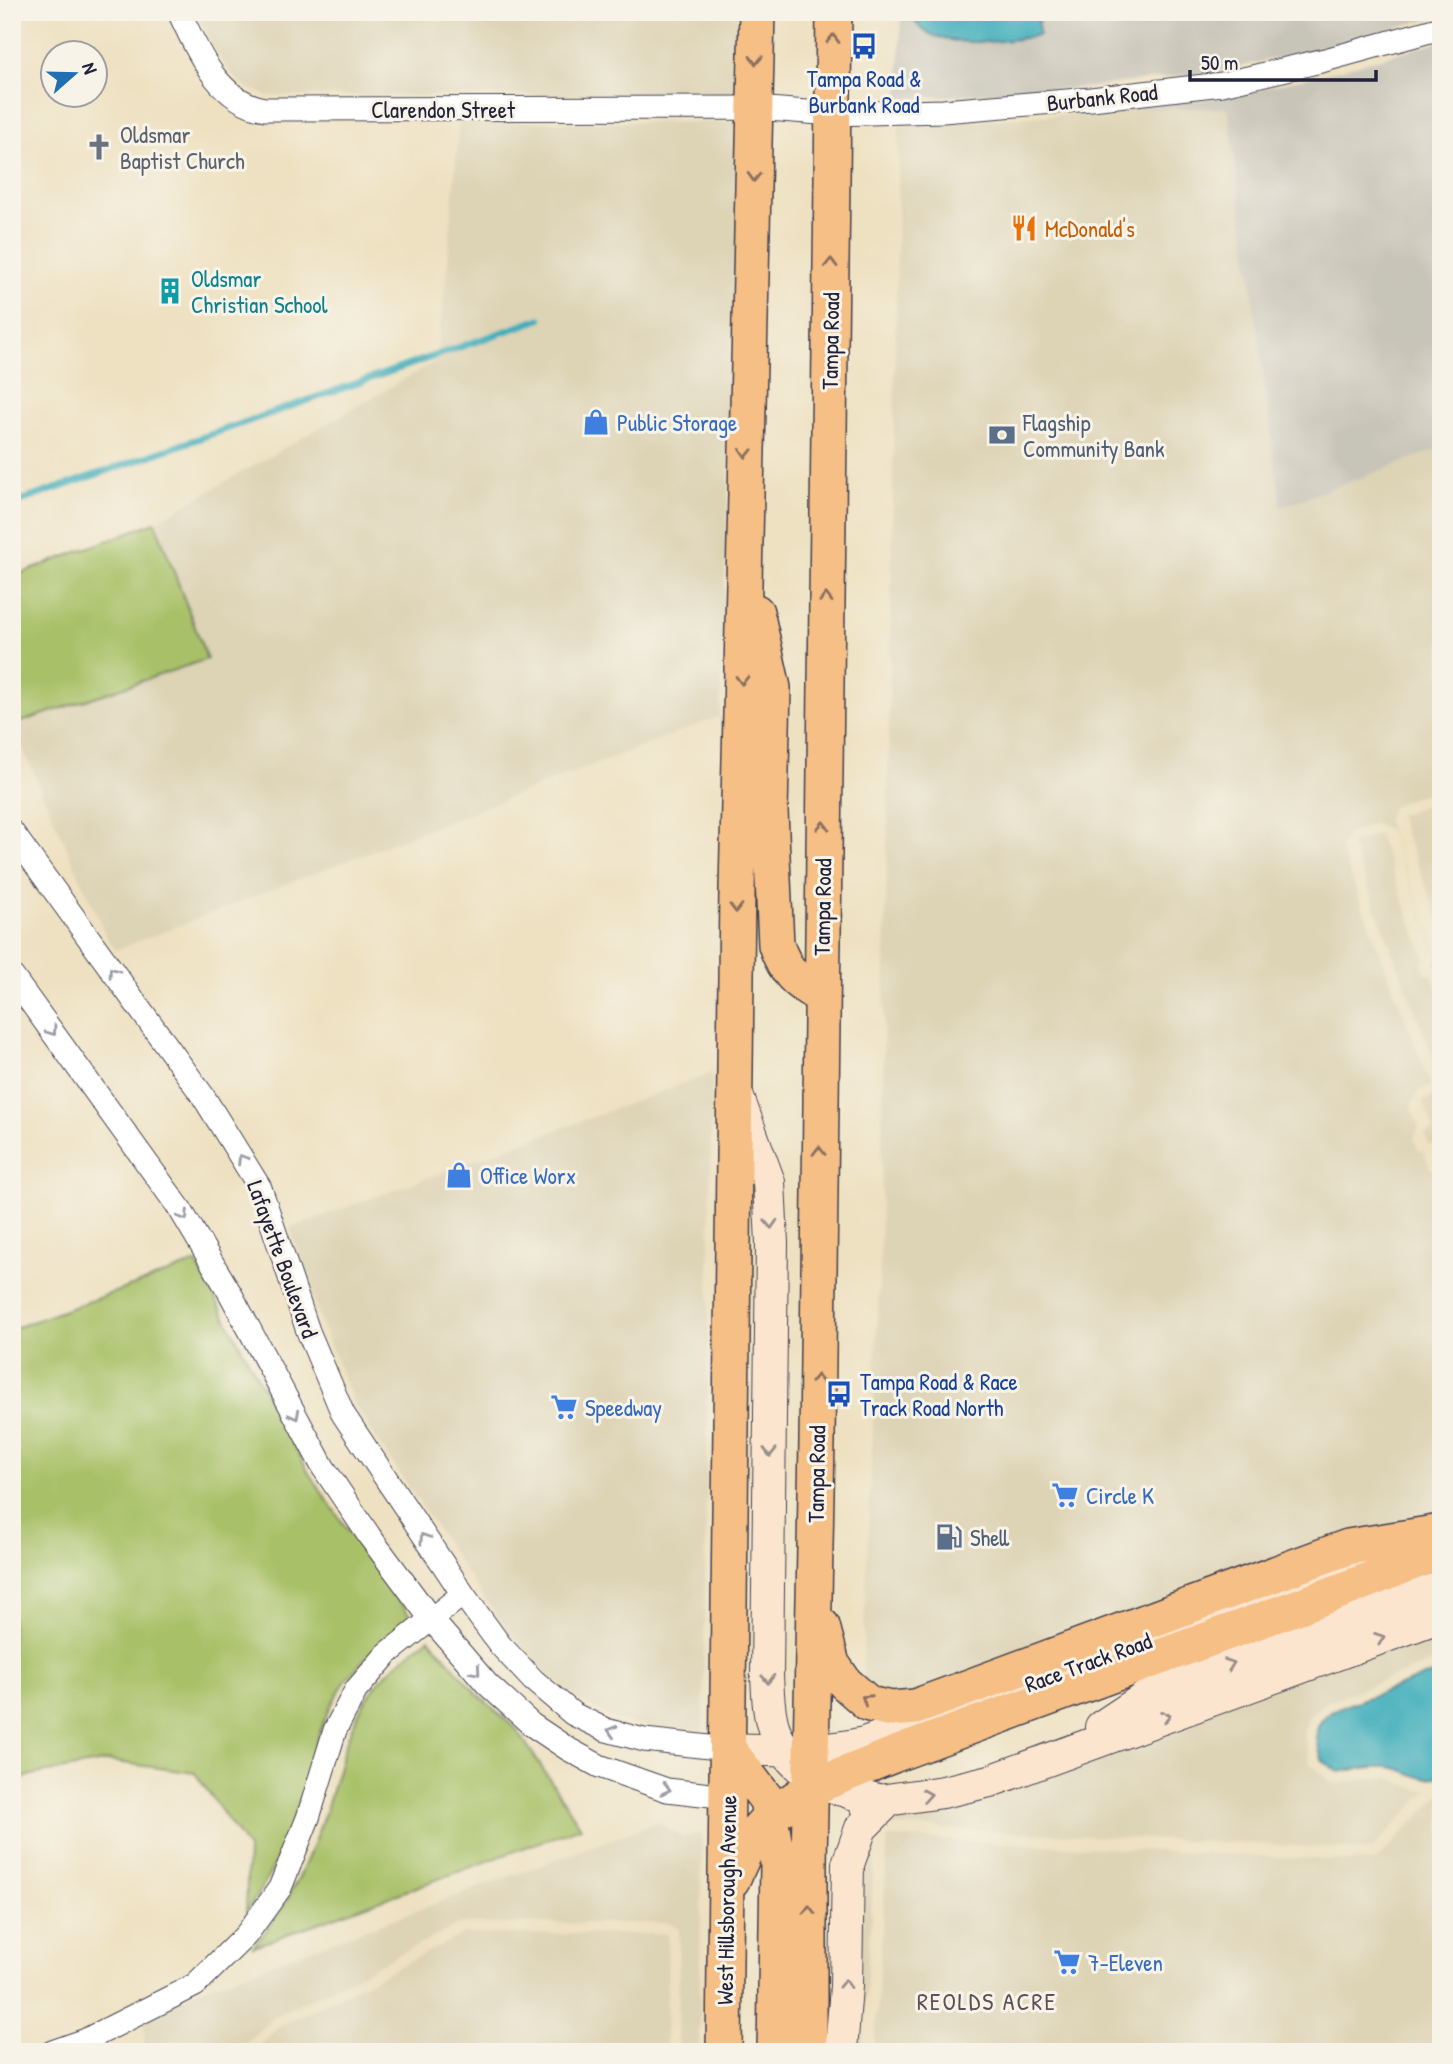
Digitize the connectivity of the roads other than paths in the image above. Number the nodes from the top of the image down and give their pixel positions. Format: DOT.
graph roads {
  1 [pos="179,12"];
  2 [pos="757,12"];
  3 [pos="834,12"];
  4 [pos="1441,28"];
  5 [pos="756,108"];
  6 [pos="832,114"];
  7 [pos="745,561"];
  8 [pos="12,832"];
  9 [pos="12,976"];
  10 [pos="820,996"];
  11 [pos="735,1089"];
  12 [pos="1441,1532"];
  13 [pos="1441,1551"];
  14 [pos="1441,1587"];
  15 [pos="463,1594"];
  16 [pos="814,1594"];
  17 [pos="1441,1616"];
  18 [pos="432,1619"];
  19 [pos="728,1749"];
  20 [pos="1063,1754"];
  21 [pos="797,1786"];
  22 [pos="728,1797"];
  23 [pos="887,1802"];
  24 [pos="726,1891"];
  25 [pos="52,2052"];
  26 [pos="724,2052"];
  27 [pos="775,2052"];
  28 [pos="809,2052"];
  29 [pos="841,2052"];
  1 -- 5 [label="street, Clarendon Street"];
  2 -- 5 [label="main road, one-way"];
  6 -- 3 [label="main road, Tampa Road, one-way"];
  4 -- 6 [label="street, Burbank Road"];
  5 -- 6 [label="street, Burbank Road"];
  5 -- 7 [label="main road, one-way"];
  10 -- 6 [label="main road, Tampa Road, one-way"];
  7 -- 10 [label="main road"];
  7 -- 11 [label="main road, one-way"];
  15 -- 8 [label="street, Lafayette Boulevard, one-way"];
  9 -- 18 [label="street, one-way"];
  16 -- 10 [label="main road, Tampa Road, one-way"];
  11 -- 19 [label="main road"];
  11 -- 21 [label="main road, one-way"];
  12 -- 16 [label="main road, one-way"];
  12 -- 21 [label="main road, Race Track Road"];
  13 -- 21 [label="main road"];
  20 -- 14 [label="main road, one-way"];
  15 -- 18 [label="street"];
  19 -- 15 [label="street, Lafayette Boulevard, one-way"];
  16 -- 21 [label="main road, Tampa Road"];
  20 -- 17 [label="main road, Race Track Road, one-way"];
  18 -- 22 [label="street, one-way"];
  18 -- 25 [label="street"];
  19 -- 21 [label="main road"];
  19 -- 21 [label="main road, Race Track Road"];
  19 -- 22 [label="main road, West Hillsborough Avenue"];
  23 -- 20 [label="main road, Race Track Road, one-way"];
  21 -- 22 [label="main road, Race Track Road"];
  21 -- 23 [label="main road, Race Track Road"];
  21 -- 24 [label="main road"];
  21 -- 27 [label="main road"];
  28 -- 21 [label="main road, one-way"];
  22 -- 24 [label="main road, West Hillsborough Avenue"];
  29 -- 23 [label="main road, one-way"];
  24 -- 26 [label="main road, West Hillsborough Avenue"];
}
